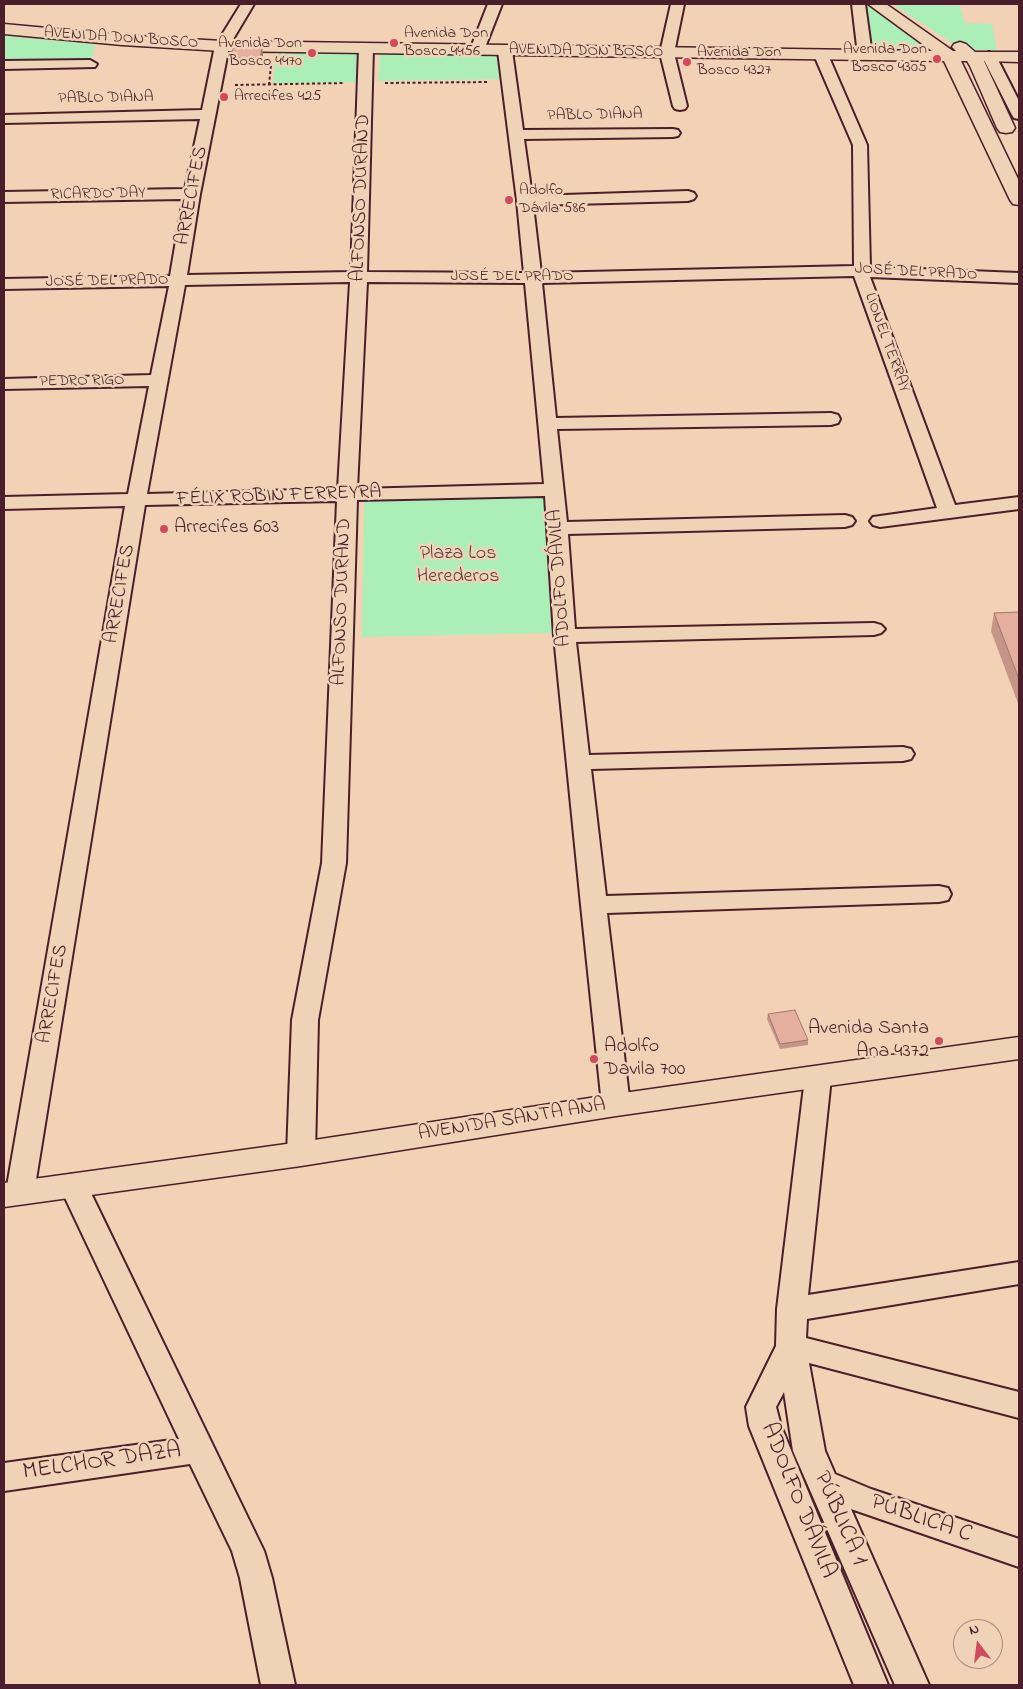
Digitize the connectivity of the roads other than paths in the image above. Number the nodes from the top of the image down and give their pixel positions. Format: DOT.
graph roads {
  1 [pos="247,4"];
  2 [pos="495,4"];
  3 [pos="676,4"];
  4 [pos="858,4"];
  5 [pos="876,4"];
  6 [pos="895,4"];
  7 [pos="4,29"];
  8 [pos="222,46"];
  9 [pos="366,48"];
  10 [pos="478,50"];
  11 [pos="505,51"];
  12 [pos="667,53"];
  13 [pos="821,55"];
  14 [pos="865,55"];
  15 [pos="948,56"];
  16 [pos="971,56"];
  17 [pos="989,56"];
  18 [pos="1019,57"];
  19 [pos="90,64"];
  20 [pos="4,65"];
  21 [pos="680,106"];
  22 [pos="209,114"];
  23 [pos="1019,115"];
  24 [pos="4,119"];
  25 [pos="673,133"];
  26 [pos="518,135"];
  27 [pos="1012,142"];
  28 [pos="192,194"];
  29 [pos="688,196"];
  30 [pos="4,197"];
  31 [pos="1019,200"];
  32 [pos="525,201"];
  33 [pos="860,271"];
  34 [pos="359,277"];
  35 [pos="532,278"];
  36 [pos="1019,278"];
  37 [pos="178,280"];
  38 [pos="4,284"];
  39 [pos="160,380"];
  40 [pos="4,384"];
  41 [pos="831,419"];
  42 [pos="548,424"];
  43 [pos="554,490"];
  44 [pos="347,495"];
  45 [pos="136,501"];
  46 [pos="4,503"];
  47 [pos="1019,503"];
  48 [pos="948,512"];
  49 [pos="844,521"];
  50 [pos="880,521"];
  51 [pos="558,528"];
  52 [pos="874,629"];
  53 [pos="565,636"];
  54 [pos="903,754"];
  55 [pos="579,762"];
  56 [pos="939,894"];
  57 [pos="593,905"];
  58 [pos="1019,1048"];
  59 [pos="818,1078"];
  60 [pos="616,1105"];
  61 [pos="301,1154"];
  62 [pos="73,1185"];
  63 [pos="12,1194"];
  64 [pos="1019,1273"];
  65 [pos="792,1309"];
  66 [pos="790,1346"];
  67 [pos="1019,1404"];
  68 [pos="200,1449"];
  69 [pos="4,1477"];
  70 [pos="823,1484"];
  71 [pos="1019,1553"];
  72 [pos="278,1685"];
  73 [pos="871,1685"];
  74 [pos="912,1685"];
  1 -- 8 [label="street, ARRECIFES"];
  2 -- 10 [label="street"];
  3 -- 12 [label="street"];
  4 -- 14 [label="street"];
  5 -- 15 [label="main road"];
  6 -- 16 [label="main road"];
  7 -- 8 [label="main road, AVENIDA DON BOSCO"];
  8 -- 9 [label="main road, AVENIDA DON BOSCO"];
  8 -- 22 [label="street, ARRECIFES"];
  9 -- 10 [label="main road, AVENIDA DON BOSCO"];
  9 -- 34 [label="street, ALFONSO DURAND"];
  10 -- 11 [label="main road, AVENIDA DON BOSCO"];
  11 -- 12 [label="main road, AVENIDA DON BOSCO"];
  11 -- 26 [label="street, ADOLFO DÁVILA"];
  12 -- 13 [label="main road, AVENIDA DON BOSCO"];
  12 -- 21 [label="street"];
  13 -- 14 [label="main road, AVENIDA DON BOSCO"];
  13 -- 33 [label="street, LIONEL TERRAY"];
  14 -- 15 [label="main road, AVENIDA DON BOSCO"];
  15 -- 16 [label="main road, AVENIDA DON BOSCO"];
  15 -- 31 [label="main road"];
  16 -- 17 [label="main road, AVENIDA DON BOSCO"];
  16 -- 27 [label="main road"];
  17 -- 18 [label="main road, AVENIDA DON BOSCO"];
  17 -- 23 [label="street"];
  19 -- 20 [label="street"];
  22 -- 24 [label="street, PABLO DIANA"];
  22 -- 28 [label="street, ARRECIFES"];
  25 -- 26 [label="street, PABLO DIANA"];
  26 -- 32 [label="street, ADOLFO DÁVILA"];
  28 -- 30 [label="street, RICARDO DAY"];
  28 -- 37 [label="street, ARRECIFES"];
  29 -- 32 [label="street"];
  32 -- 35 [label="street, ADOLFO DÁVILA"];
  33 -- 35 [label="street, JOSÉ DEL PRADO"];
  33 -- 36 [label="street, JOSÉ DEL PRADO"];
  33 -- 48 [label="street, LIONEL TERRAY"];
  34 -- 35 [label="street, JOSÉ DEL PRADO"];
  34 -- 37 [label="street, JOSÉ DEL PRADO"];
  34 -- 44 [label="street, ALFONSO DURAND"];
  35 -- 42 [label="street, ADOLFO DÁVILA"];
  37 -- 38 [label="street, JOSÉ DEL PRADO"];
  37 -- 39 [label="street, ARRECIFES"];
  39 -- 40 [label="street, PEDRO RIGO"];
  39 -- 45 [label="street, ARRECIFES"];
  41 -- 42 [label="street"];
  42 -- 43 [label="street, ADOLFO DÁVILA"];
  43 -- 44 [label="street, FÉLIX ROBIN FERREYRA"];
  43 -- 51 [label="street, ADOLFO DÁVILA"];
  44 -- 45 [label="street, FÉLIX ROBIN FERREYRA"];
  44 -- 61 [label="street, ALFONSO DURAND"];
  45 -- 46 [label="street, FÉLIX ROBIN FERREYRA"];
  45 -- 63 [label="street, ARRECIFES"];
  47 -- 48 [label="street"];
  48 -- 50 [label="street"];
  49 -- 51 [label="street"];
  51 -- 53 [label="street, ADOLFO DÁVILA"];
  52 -- 53 [label="street"];
  53 -- 55 [label="street, ADOLFO DÁVILA"];
  54 -- 55 [label="street"];
  55 -- 57 [label="street, ADOLFO DÁVILA"];
  56 -- 57 [label="street"];
  57 -- 60 [label="street, ADOLFO DÁVILA"];
  58 -- 59 [label="main road, AVENIDA SANTA ANA"];
  59 -- 60 [label="main road, AVENIDA SANTA ANA"];
  59 -- 65 [label="street, ADOLFO DÁVILA"];
  60 -- 61 [label="main road, AVENIDA SANTA ANA"];
  61 -- 62 [label="main road, AVENIDA SANTA ANA"];
  62 -- 63 [label="main road, AVENIDA SANTA ANA"];
  62 -- 68 [label="street"];
  64 -- 65 [label="street"];
  65 -- 66 [label="street, ADOLFO DÁVILA"];
  66 -- 67 [label="street"];
  66 -- 70 [label="street, PÚBLICA 1"];
  66 -- 73 [label="street, ADOLFO DÁVILA"];
  68 -- 69 [label="street, MELCHOR DAZA"];
  68 -- 72 [label="street"];
  70 -- 71 [label="street, PÚBLICA C"];
  70 -- 74 [label="street, PÚBLICA 1"];
}
